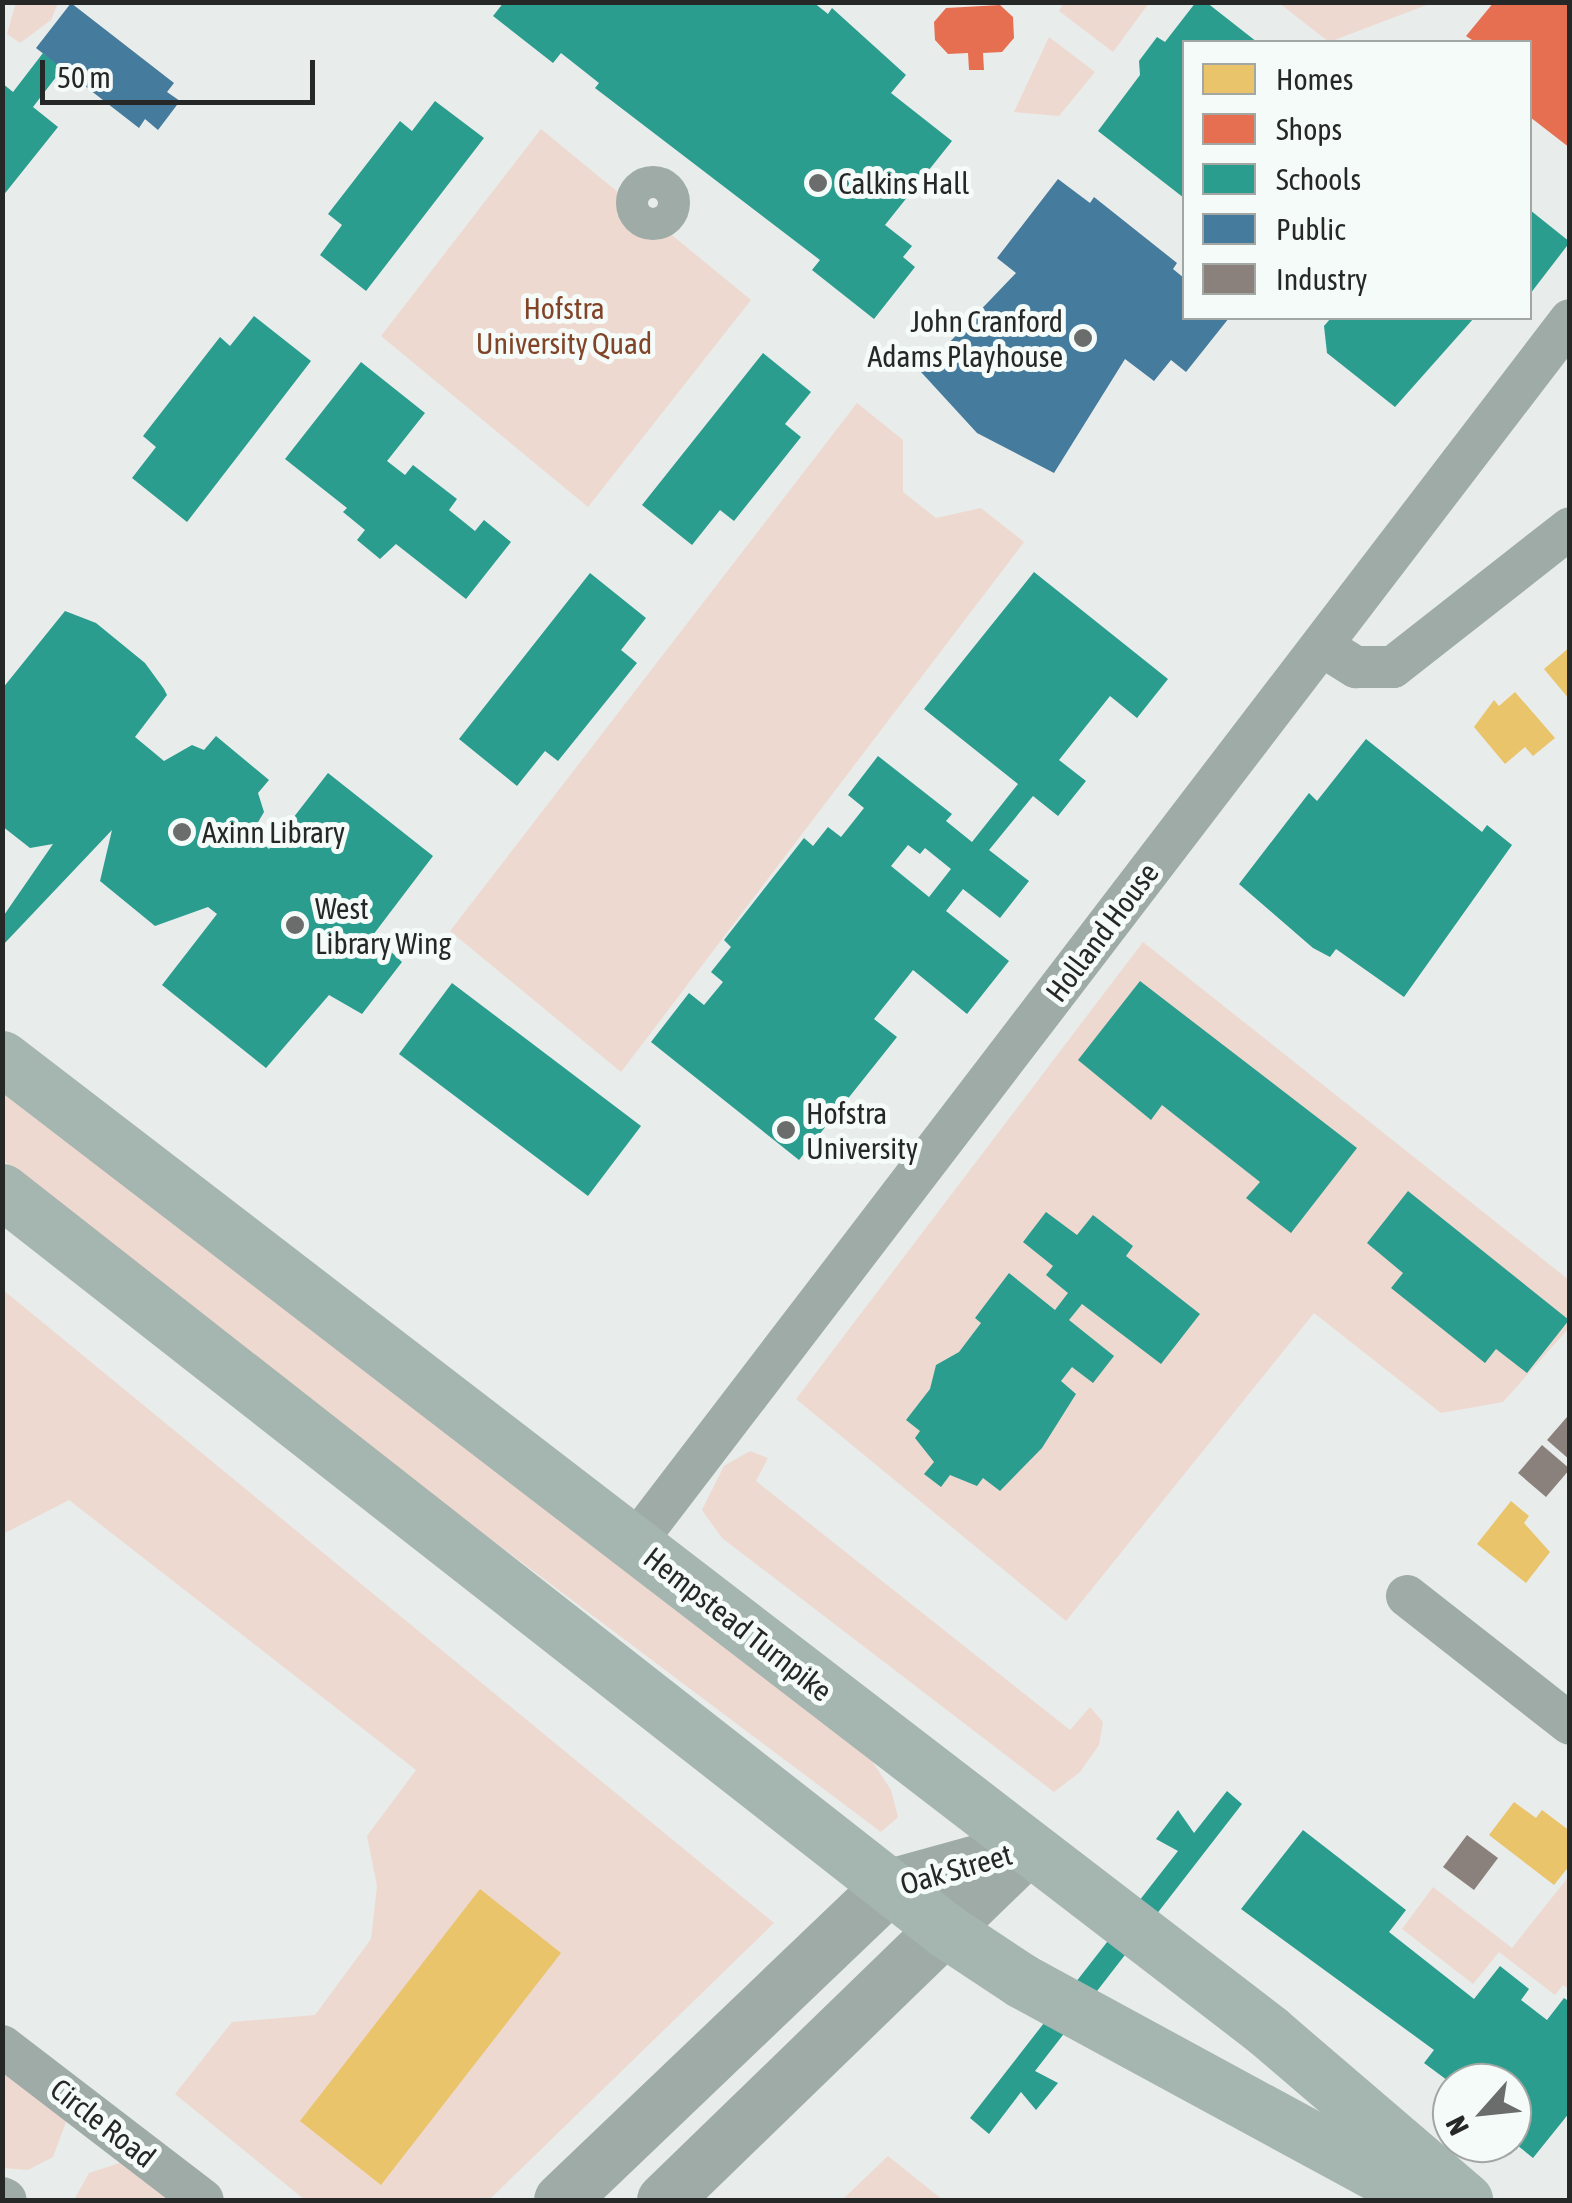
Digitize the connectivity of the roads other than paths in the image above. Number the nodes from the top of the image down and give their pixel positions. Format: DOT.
graph roads {
  1 [pos="1570,320"];
  2 [pos="1570,528"];
  3 [pos="1322,646"];
  4 [pos="2,1058"];
  5 [pos="2,1191"];
  6 [pos="634,1544"];
  7 [pos="1407,1596"];
  8 [pos="1570,1724"];
  9 [pos="1028,1848"];
  10 [pos="890,1886"];
  11 [pos="945,1930"];
  12 [pos="2,2046"];
  13 [pos="203,2200"];
  14 [pos="561,2200"];
  15 [pos="664,2200"];
  16 [pos="1425,2200"];
  17 [pos="1465,2200"];
  1 -- 3 [label="street, Holland House"];
  2 -- 3 [label="street"];
  3 -- 6 [label="street, Holland House"];
  4 -- 6 [label="main road, Hempstead Turnpike"];
  5 -- 10 [label="main road"];
  6 -- 9 [label="main road, Hempstead Turnpike"];
  7 -- 8 [label="street"];
  9 -- 10 [label="street, Oak Street"];
  9 -- 11 [label="street, Oak Street"];
  9 -- 17 [label="main road, Hempstead Turnpike"];
  10 -- 11 [label="main road"];
  10 -- 14 [label="street, Oak Street"];
  11 -- 15 [label="street, Oak Street"];
  11 -- 16 [label="main road"];
  12 -- 13 [label="street, Circle Road"];
}
